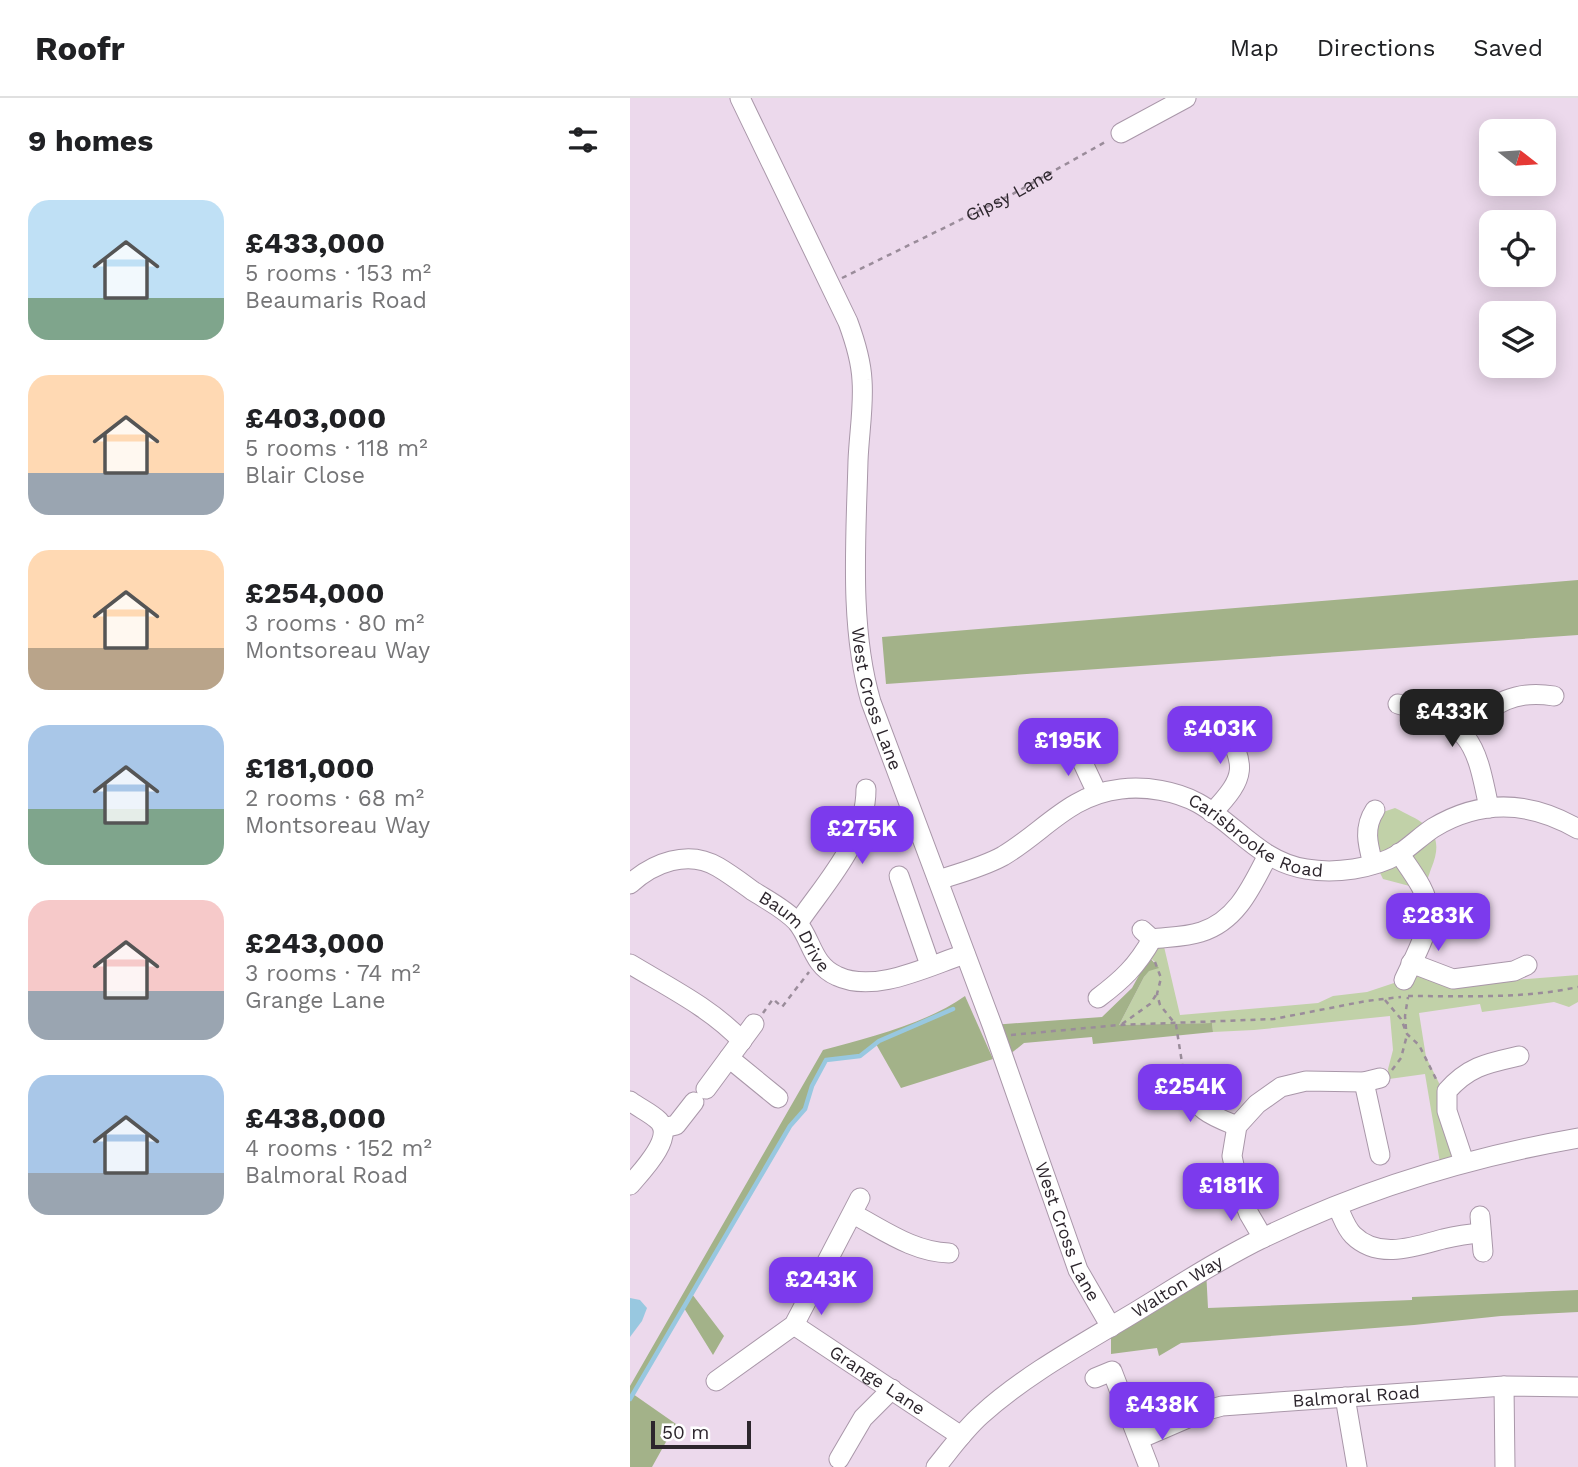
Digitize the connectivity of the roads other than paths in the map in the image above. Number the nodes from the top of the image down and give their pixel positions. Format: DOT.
graph roads {
  1 [pos="740,98"];
  2 [pos="1186,98"];
  3 [pos="1121,134"];
  4 [pos="1558,697"];
  5 [pos="1395,702"];
  6 [pos="1222,719"];
  7 [pos="1462,731"];
  8 [pos="1056,740"];
  9 [pos="1097,793"];
  10 [pos="871,802"];
  11 [pos="1489,808"];
  12 [pos="1375,810"];
  13 [pos="1212,813"];
  14 [pos="1578,829"];
  15 [pos="1399,853"];
  16 [pos="1268,855"];
  17 [pos="1373,864"];
  18 [pos="899,876"];
  19 [pos="938,880"];
  20 [pos="630,884"];
  21 [pos="797,923"];
  22 [pos="965,954"];
  23 [pos="630,964"];
  24 [pos="930,965"];
  25 [pos="1527,965"];
  26 [pos="1098,998"];
  27 [pos="754,1024"];
  28 [pos="742,1041"];
  29 [pos="1518,1056"];
  30 [pos="729,1058"];
  31 [pos="1498,1061"];
  32 [pos="1504,1080"];
  33 [pos="1189,1084"];
  34 [pos="778,1098"];
  35 [pos="630,1101"];
  36 [pos="1237,1126"];
  37 [pos="663,1128"];
  38 [pos="1578,1138"];
  39 [pos="1380,1155"];
  40 [pos="1464,1162"];
  41 [pos="630,1185"];
  42 [pos="1337,1206"];
  43 [pos="1482,1234"];
  44 [pos="1263,1238"];
  45 [pos="939,1258"];
  46 [pos="794,1325"];
  47 [pos="1111,1327"];
  48 [pos="1095,1378"];
  49 [pos="716,1381"];
  50 [pos="1504,1386"];
  51 [pos="1578,1387"];
  52 [pos="892,1389"];
  53 [pos="1345,1397"];
  54 [pos="961,1436"];
  55 [pos="1139,1439"];
  56 [pos="839,1459"];
  57 [pos="936,1467"];
  58 [pos="1149,1467"];
  59 [pos="1357,1467"];
  60 [pos="1505,1467"];
  1 -- 19 [label="street, West Cross Lane"];
  2 -- 3 [label="street"];
  4 -- 7 [label="street"];
  5 -- 7 [label="street"];
  6 -- 13 [label="street"];
  7 -- 11 [label="street"];
  8 -- 9 [label="street"];
  9 -- 13 [label="street, Carisbrooke Road"];
  9 -- 19 [label="street, Carisbrooke Road"];
  10 -- 21 [label="street"];
  11 -- 14 [label="street, Carisbrooke Road"];
  11 -- 15 [label="street, Carisbrooke Road"];
  12 -- 17 [label="street"];
  13 -- 16 [label="street, Carisbrooke Road"];
  15 -- 17 [label="street, Carisbrooke Road"];
  15 -- 25 [label="street"];
  16 -- 17 [label="street, Carisbrooke Road"];
  16 -- 26 [label="street"];
  18 -- 24 [label="street"];
  19 -- 22 [label="street, West Cross Lane"];
  20 -- 21 [label="street, Baum Drive"];
  21 -- 24 [label="street, Baum Drive"];
  22 -- 24 [label="street, Baum Drive"];
  22 -- 47 [label="street, West Cross Lane"];
  23 -- 28 [label="street"];
  27 -- 28 [label="street"];
  28 -- 30 [label="street"];
  29 -- 31 [label="street"];
  30 -- 34 [label="street"];
  30 -- 37 [label="street"];
  31 -- 32 [label="street"];
  31 -- 40 [label="street"];
  33 -- 36 [label="street"];
  35 -- 37 [label="street"];
  36 -- 39 [label="street"];
  36 -- 44 [label="street"];
  37 -- 41 [label="street"];
  38 -- 40 [label="street, Walton Way"];
  40 -- 42 [label="street, Walton Way"];
  42 -- 43 [label="street"];
  42 -- 44 [label="street, Walton Way"];
  44 -- 47 [label="street, Walton Way"];
  45 -- 46 [label="street"];
  46 -- 49 [label="street"];
  46 -- 52 [label="street, Grange Lane"];
  47 -- 54 [label="street, Walton Way"];
  48 -- 55 [label="street"];
  50 -- 51 [label="street, Balmoral Road"];
  50 -- 53 [label="street, Balmoral Road"];
  50 -- 60 [label="street"];
  52 -- 54 [label="street, Grange Lane"];
  52 -- 56 [label="street"];
  53 -- 55 [label="street, Balmoral Road"];
  53 -- 59 [label="street"];
  54 -- 57 [label="street, Walton Way"];
  55 -- 58 [label="street"];
}
